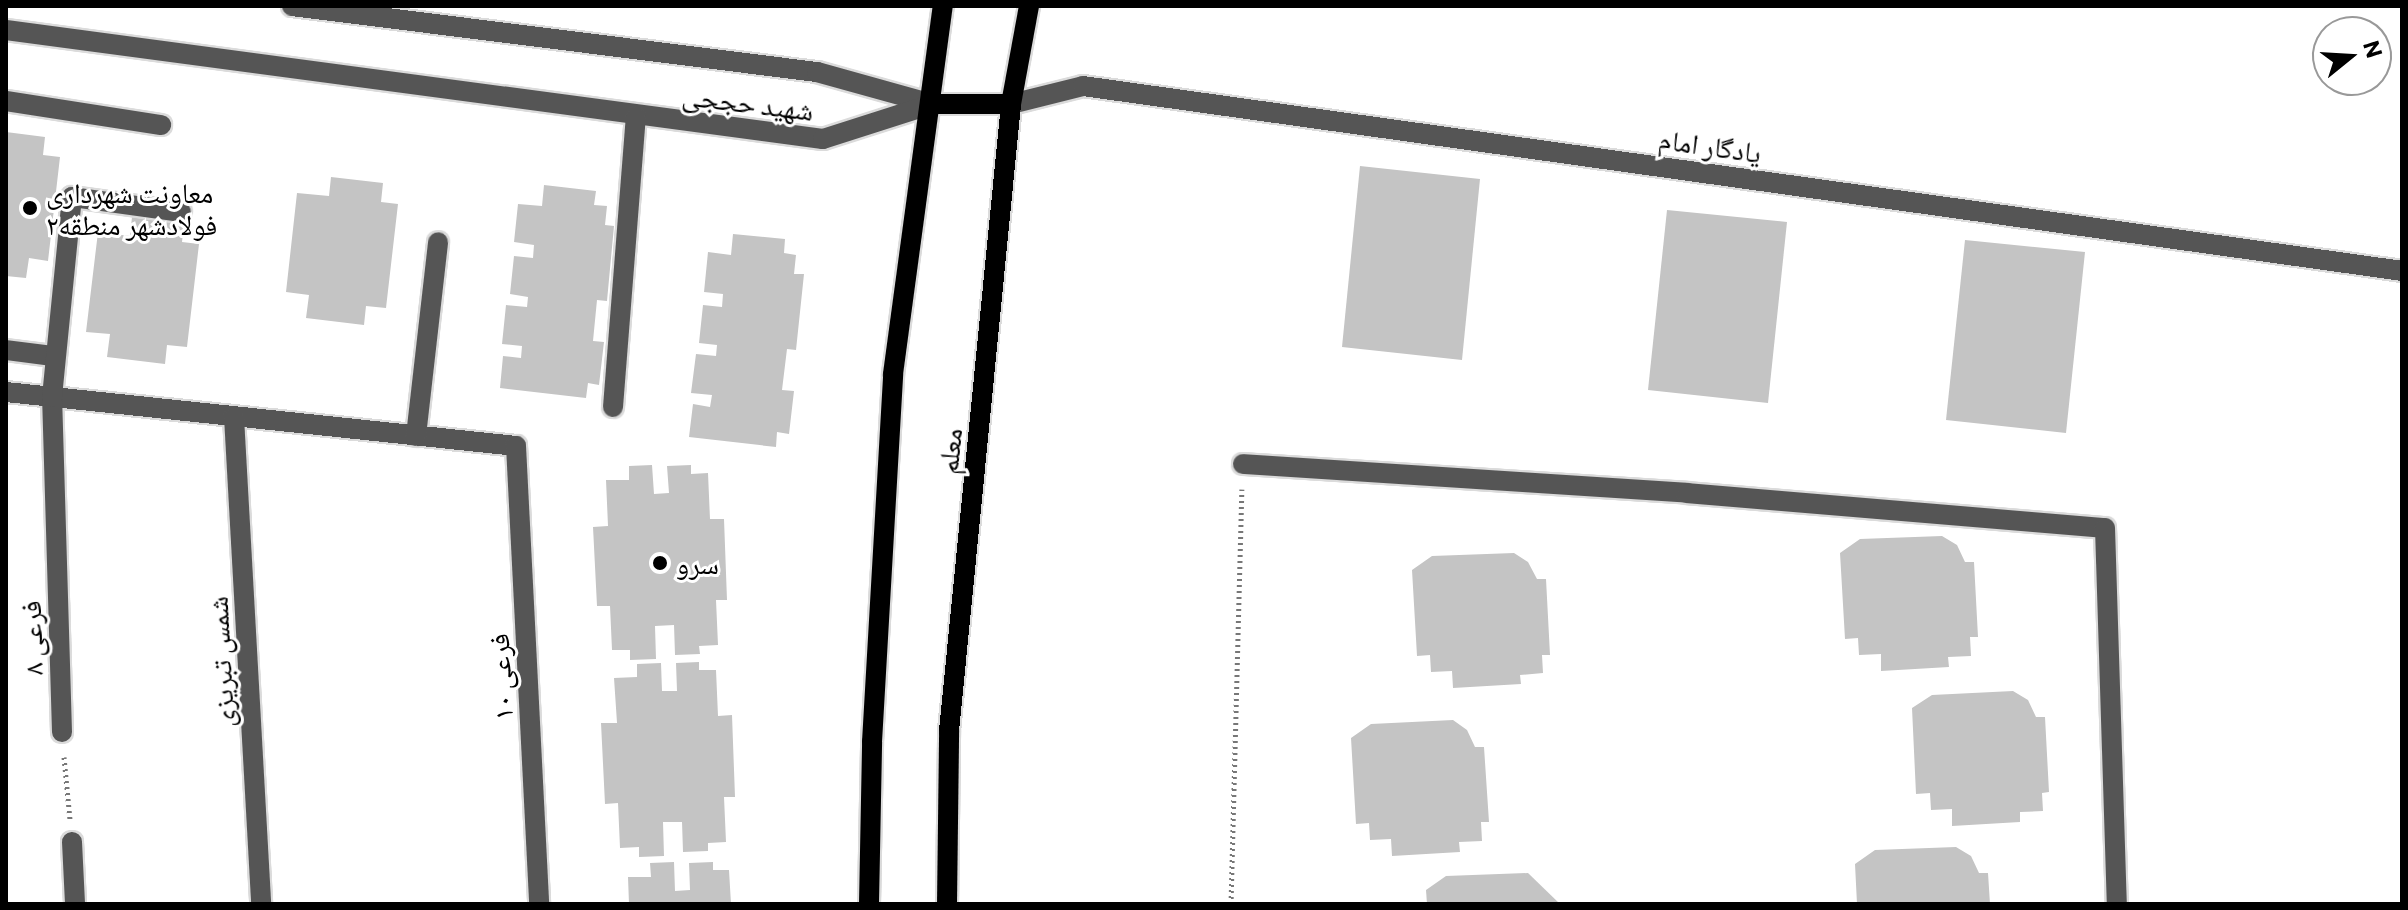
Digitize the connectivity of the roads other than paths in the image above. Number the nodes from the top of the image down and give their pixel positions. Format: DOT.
graph roads {
  1 [pos="292,6"];
  2 [pos="943,6"];
  3 [pos="1029,6"];
  4 [pos="6,30"];
  5 [pos="6,101"];
  6 [pos="932,104"];
  7 [pos="1011,104"];
  8 [pos="636,117"];
  9 [pos="161,125"];
  10 [pos="181,212"];
  11 [pos="438,242"];
  12 [pos="2402,271"];
  13 [pos="6,350"];
  14 [pos="53,356"];
  15 [pos="6,392"];
  16 [pos="52,397"];
  17 [pos="613,407"];
  18 [pos="234,417"];
  19 [pos="416,436"];
  20 [pos="1243,464"];
  21 [pos="62,732"];
  22 [pos="72,842"];
  23 [pos="75,904"];
  24 [pos="261,904"];
  25 [pos="539,904"];
  26 [pos="869,904"];
  27 [pos="947,904"];
  28 [pos="2117,904"];
  1 -- 6 [label="street, شهید حججی"];
  2 -- 6 [label="main road"];
  3 -- 7 [label="main road, معلم"];
  4 -- 8 [label="street, شهید حججی"];
  5 -- 9 [label="street"];
  6 -- 7 [label="main road"];
  6 -- 8 [label="street, شهید حججی"];
  6 -- 26 [label="main road"];
  7 -- 12 [label="street, یادگار امام"];
  7 -- 27 [label="main road, معلم"];
  8 -- 17 [label="street"];
  10 -- 14 [label="street, فرعی ۸"];
  11 -- 19 [label="street"];
  13 -- 14 [label="street"];
  14 -- 16 [label="street, فرعی ۸"];
  15 -- 16 [label="street"];
  16 -- 18 [label="street"];
  16 -- 21 [label="street, فرعی ۸"];
  18 -- 19 [label="street"];
  18 -- 24 [label="street, شمس تبریزی"];
  19 -- 25 [label="street, فرعی ۱۰"];
  20 -- 28 [label="street"];
  22 -- 23 [label="street"];
}
